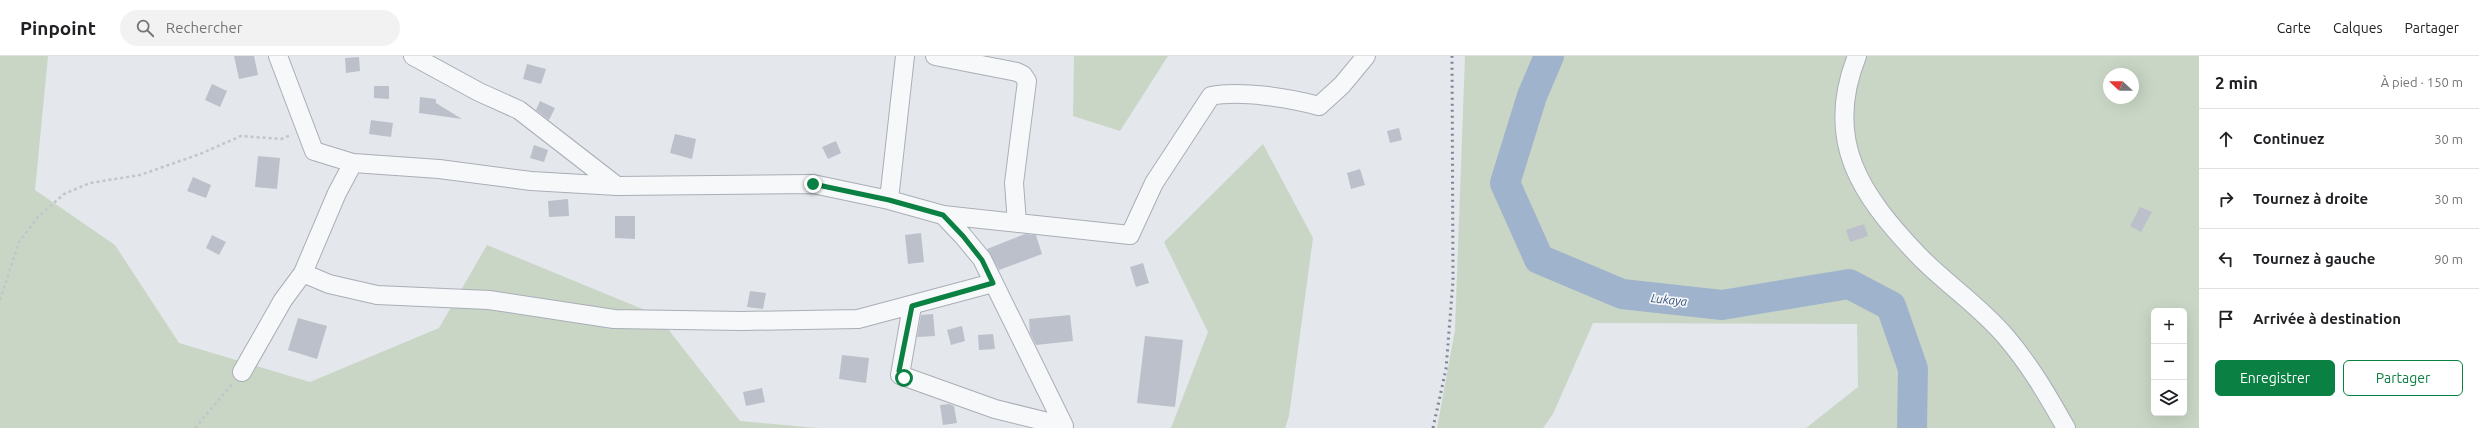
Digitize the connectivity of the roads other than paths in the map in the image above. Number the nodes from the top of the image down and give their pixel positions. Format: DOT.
graph roads {
  1 [pos="278,56"];
  2 [pos="413,56"];
  3 [pos="905,56"];
  4 [pos="935,56"];
  5 [pos="1366,56"];
  6 [pos="1857,56"];
  7 [pos="353,163"];
  8 [pos="617,186"];
  9 [pos="889,200"];
  10 [pos="943,215"];
  11 [pos="1018,223"];
  12 [pos="303,273"];
  13 [pos="993,283"];
  14 [pos="912,306"];
  15 [pos="242,372"];
  16 [pos="2066,428"];
  1 -- 7 [label="street"];
  2 -- 8 [label="street"];
  3 -- 9 [label="street"];
  4 -- 11 [label="street"];
  5 -- 11 [label="street"];
  6 -- 16 [label="street"];
  7 -- 8 [label="street"];
  7 -- 12 [label="street"];
  8 -- 9 [label="street"];
  9 -- 10 [label="street"];
  10 -- 11 [label="street"];
  10 -- 13 [label="street"];
  12 -- 14 [label="street"];
  12 -- 15 [label="street"];
  13 -- 14 [label="street"];
  13 -- 14 [label="street"];
}
